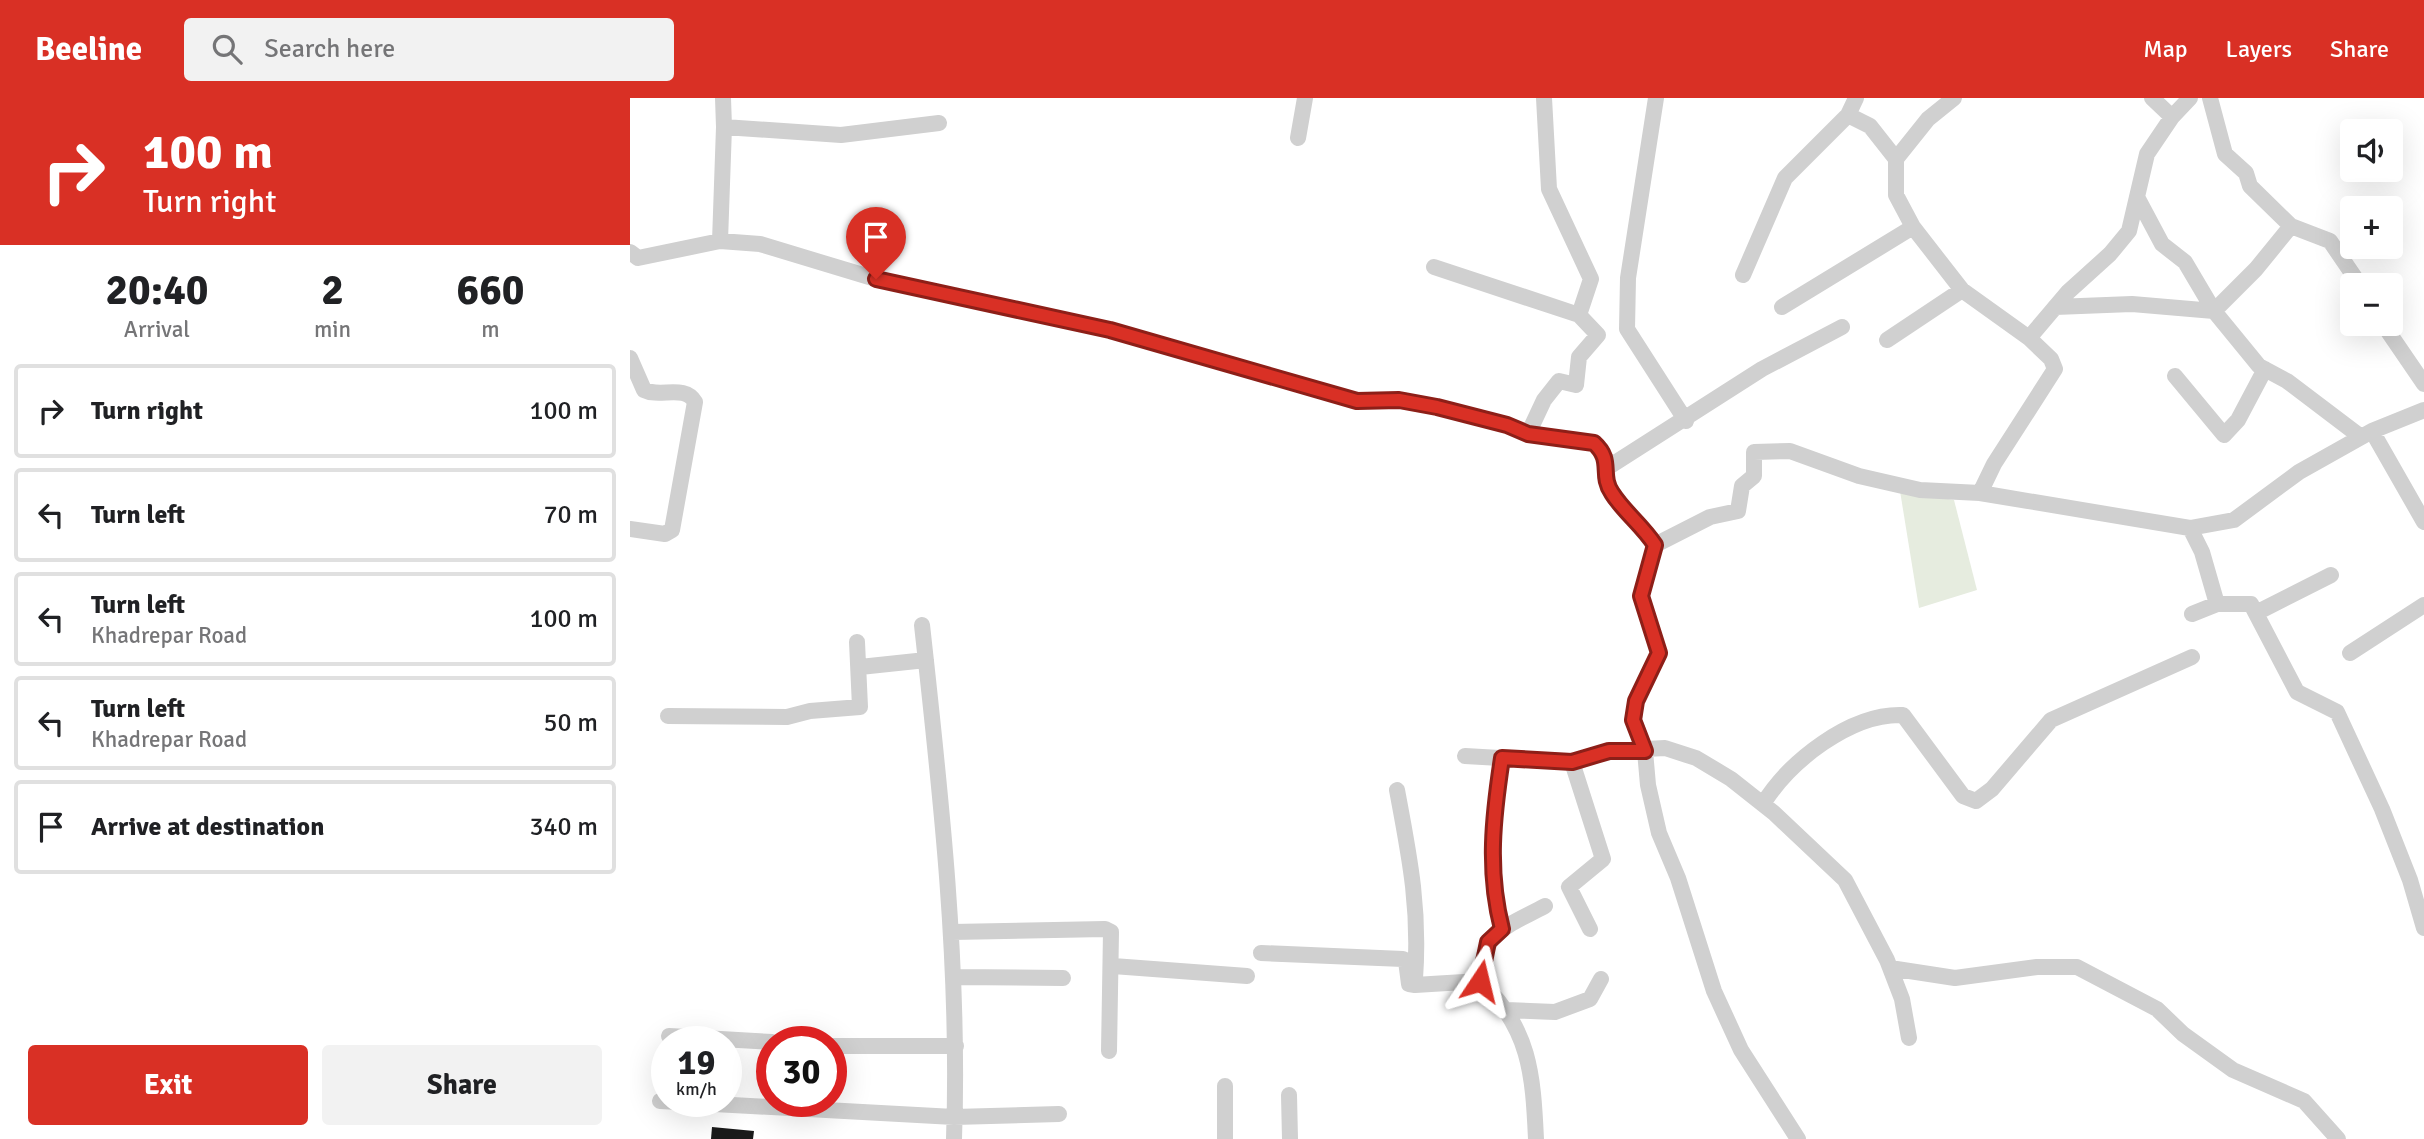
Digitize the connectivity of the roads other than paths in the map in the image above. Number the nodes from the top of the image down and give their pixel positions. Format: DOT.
graph roads {
  1 [pos="723,98"];
  2 [pos="1305,98"];
  3 [pos="1544,98"];
  4 [pos="1656,98"];
  5 [pos="1856,98"];
  6 [pos="1954,98"];
  7 [pos="2152,98"];
  8 [pos="2190,98"];
  9 [pos="2210,98"];
  10 [pos="1848,115"];
  11 [pos="2172,117"];
  12 [pos="939,123"];
  13 [pos="724,127"];
  14 [pos="1298,138"];
  15 [pos="1896,159"];
  16 [pos="2137,197"];
  17 [pos="2291,226"];
  18 [pos="1913,227"];
  19 [pos="720,241"];
  20 [pos="633,257"];
  21 [pos="1434,267"];
  22 [pos="2352,273"];
  23 [pos="1743,275"];
  24 [pos="1962,290"];
  25 [pos="1782,307"];
  26 [pos="2055,307"];
  27 [pos="2214,311"];
  28 [pos="1579,315"];
  29 [pos="1842,327"];
  30 [pos="2391,336"];
  31 [pos="2029,338"];
  32 [pos="1888,340"];
  33 [pos="630,358"];
  34 [pos="2266,369"];
  35 [pos="2175,376"];
  36 [pos="2424,384"];
  37 [pos="2424,410"];
  38 [pos="1686,421"];
  39 [pos="1528,434"];
  40 [pos="2366,434"];
  41 [pos="1607,468"];
  42 [pos="1980,493"];
  43 [pos="2424,522"];
  44 [pos="2190,528"];
  45 [pos="630,529"];
  46 [pos="1655,545"];
  47 [pos="2330,575"];
  48 [pos="2217,604"];
  49 [pos="2424,605"];
  50 [pos="2258,612"];
  51 [pos="2192,614"];
  52 [pos="922,625"];
  53 [pos="857,642"];
  54 [pos="2350,653"];
  55 [pos="2192,657"];
  56 [pos="926,660"];
  57 [pos="860,667"];
  58 [pos="668,716"];
  59 [pos="1645,751"];
  60 [pos="1465,756"];
  61 [pos="1502,758"];
  62 [pos="1572,762"];
  63 [pos="1397,790"];
  64 [pos="1763,804"];
  65 [pos="1545,906"];
  66 [pos="2424,928"];
  67 [pos="1502,929"];
  68 [pos="1590,929"];
  69 [pos="952,932"];
  70 [pos="1261,953"];
  71 [pos="1113,966"];
  72 [pos="1890,968"];
  73 [pos="1247,975"];
  74 [pos="953,977"];
  75 [pos="1063,978"];
  76 [pos="1601,979"];
  77 [pos="1480,981"];
  78 [pos="1415,985"];
  79 [pos="1506,1010"];
  80 [pos="1909,1038"];
  81 [pos="847,1046"];
  82 [pos="956,1046"];
  83 [pos="1109,1051"];
  84 [pos="1225,1086"];
  85 [pos="1289,1095"];
  86 [pos="742,1105"];
  87 [pos="1059,1114"];
  88 [pos="954,1117"];
  89 [pos="954,1139"];
  90 [pos="1225,1139"];
  91 [pos="1290,1139"];
  92 [pos="1536,1139"];
  93 [pos="1798,1139"];
  94 [pos="2338,1139"];
  1 -- 13 [label="street"];
  2 -- 14 [label="street"];
  3 -- 28 [label="street"];
  4 -- 38 [label="street"];
  5 -- 10 [label="street"];
  6 -- 15 [label="street"];
  7 -- 11 [label="street"];
  8 -- 11 [label="street"];
  9 -- 17 [label="street"];
  10 -- 15 [label="street"];
  10 -- 23 [label="street"];
  11 -- 16 [label="street"];
  12 -- 13 [label="street"];
  13 -- 19 [label="street"];
  15 -- 18 [label="street"];
  16 -- 26 [label="street"];
  16 -- 27 [label="street"];
  17 -- 22 [label="street"];
  17 -- 27 [label="street"];
  18 -- 24 [label="street"];
  18 -- 25 [label="street"];
  19 -- 20 [label="street"];
  19 -- 39 [label="street"];
  21 -- 28 [label="street"];
  24 -- 31 [label="street"];
  24 -- 32 [label="street"];
  26 -- 27 [label="street"];
  26 -- 31 [label="street"];
  27 -- 34 [label="street"];
  28 -- 39 [label="street"];
  29 -- 38 [label="street"];
  30 -- 36 [label="street"];
  31 -- 42 [label="street"];
  33 -- 45 [label="street"];
  34 -- 35 [label="street"];
  34 -- 40 [label="street"];
  37 -- 40 [label="street"];
  38 -- 41 [label="street"];
  39 -- 41 [label="street"];
  40 -- 43 [label="street"];
  40 -- 44 [label="street"];
  41 -- 46 [label="street"];
  42 -- 44 [label="street"];
  42 -- 46 [label="street"];
  44 -- 48 [label="street"];
  46 -- 59 [label="street"];
  47 -- 50 [label="street"];
  48 -- 50 [label="street"];
  48 -- 51 [label="street"];
  49 -- 54 [label="street"];
  50 -- 66 [label="street"];
  52 -- 56 [label="street"];
  53 -- 57 [label="street"];
  55 -- 64 [label="street"];
  56 -- 57 [label="street"];
  56 -- 69 [label="street"];
  57 -- 58 [label="street"];
  59 -- 62 [label="street"];
  59 -- 64 [label="street"];
  59 -- 93 [label="street"];
  60 -- 61 [label="street"];
  61 -- 62 [label="street"];
  61 -- 67 [label="street"];
  62 -- 68 [label="street"];
  63 -- 78 [label="street"];
  64 -- 72 [label="street"];
  65 -- 67 [label="street"];
  67 -- 77 [label="street"];
  69 -- 71 [label="street"];
  69 -- 74 [label="street"];
  70 -- 78 [label="street"];
  71 -- 73 [label="street"];
  71 -- 83 [label="street"];
  72 -- 80 [label="street"];
  72 -- 94 [label="street"];
  74 -- 75 [label="street"];
  74 -- 82 [label="street"];
  76 -- 79 [label="street"];
  77 -- 78 [label="street"];
  77 -- 79 [label="street"];
  79 -- 92 [label="street"];
  81 -- 82 [label="street"];
  82 -- 88 [label="street"];
  84 -- 90 [label="street"];
  85 -- 91 [label="street"];
  86 -- 88 [label="street"];
  87 -- 88 [label="street"];
  88 -- 89 [label="street"];
}
